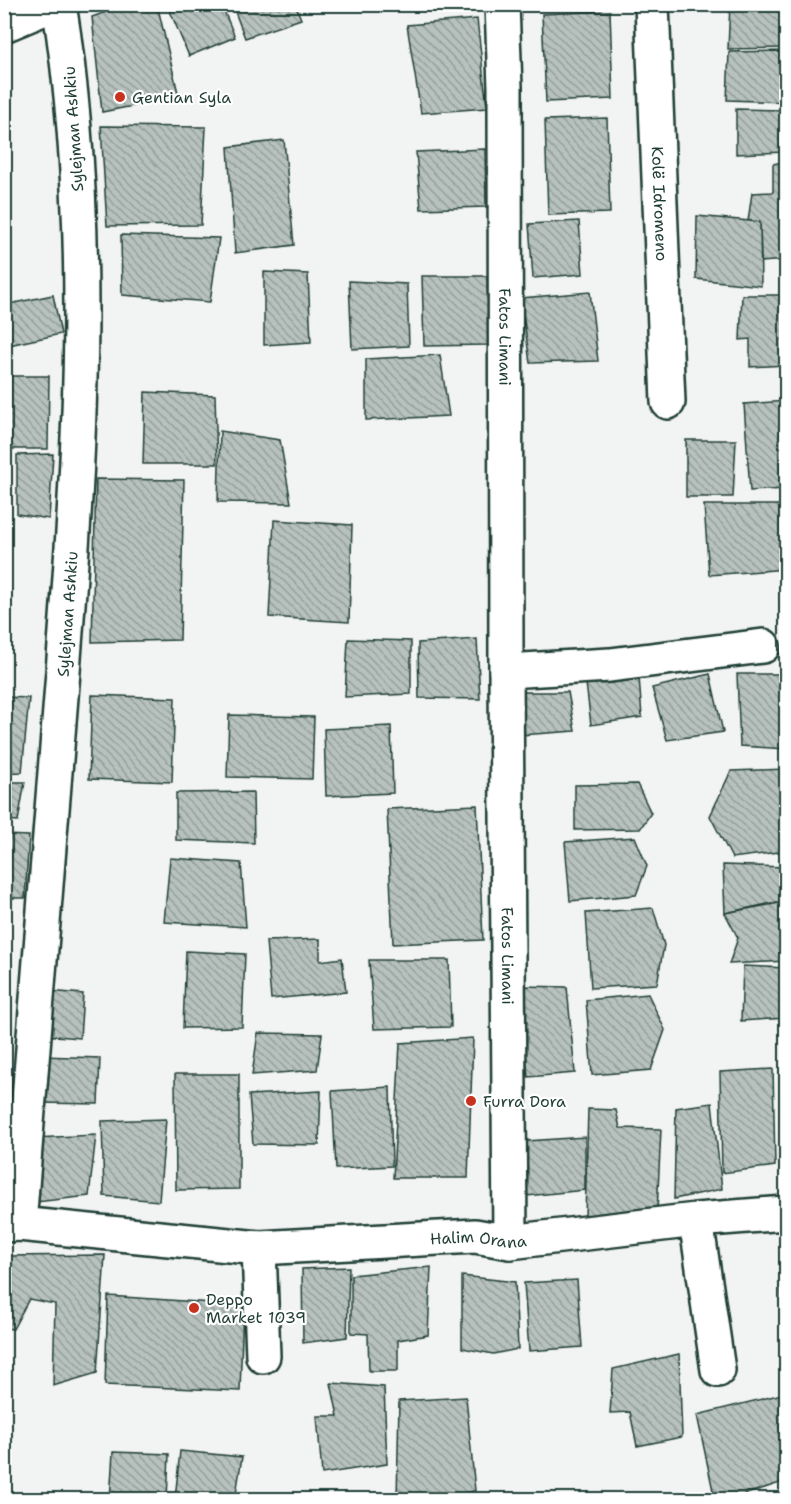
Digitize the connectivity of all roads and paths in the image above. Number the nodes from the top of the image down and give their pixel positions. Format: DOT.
graph roads {
  1 [pos="59,4"];
  2 [pos="502,4"];
  3 [pos="652,4"];
  4 [pos="668,402"];
  5 [pos="763,646"];
  6 [pos="506,671"];
  7 [pos="786,1213"];
  8 [pos="696,1220"];
  9 [pos="12,1225"];
  10 [pos="510,1242"];
  11 [pos="259,1248"];
  12 [pos="263,1356"];
  13 [pos="718,1370"];
  1 -- 9 [label="street, Sylejman Ashkiu"];
  2 -- 6 [label="street, Fatos Limani"];
  3 -- 4 [label="street, Kolë Idromeno"];
  5 -- 6 [label="street"];
  6 -- 10 [label="street, Fatos Limani"];
  7 -- 8 [label="street, Halim Orana"];
  8 -- 10 [label="street, Halim Orana"];
  8 -- 13 [label="street"];
  9 -- 11 [label="street, Halim Orana"];
  10 -- 11 [label="street, Halim Orana"];
  11 -- 12 [label="street"];
}
